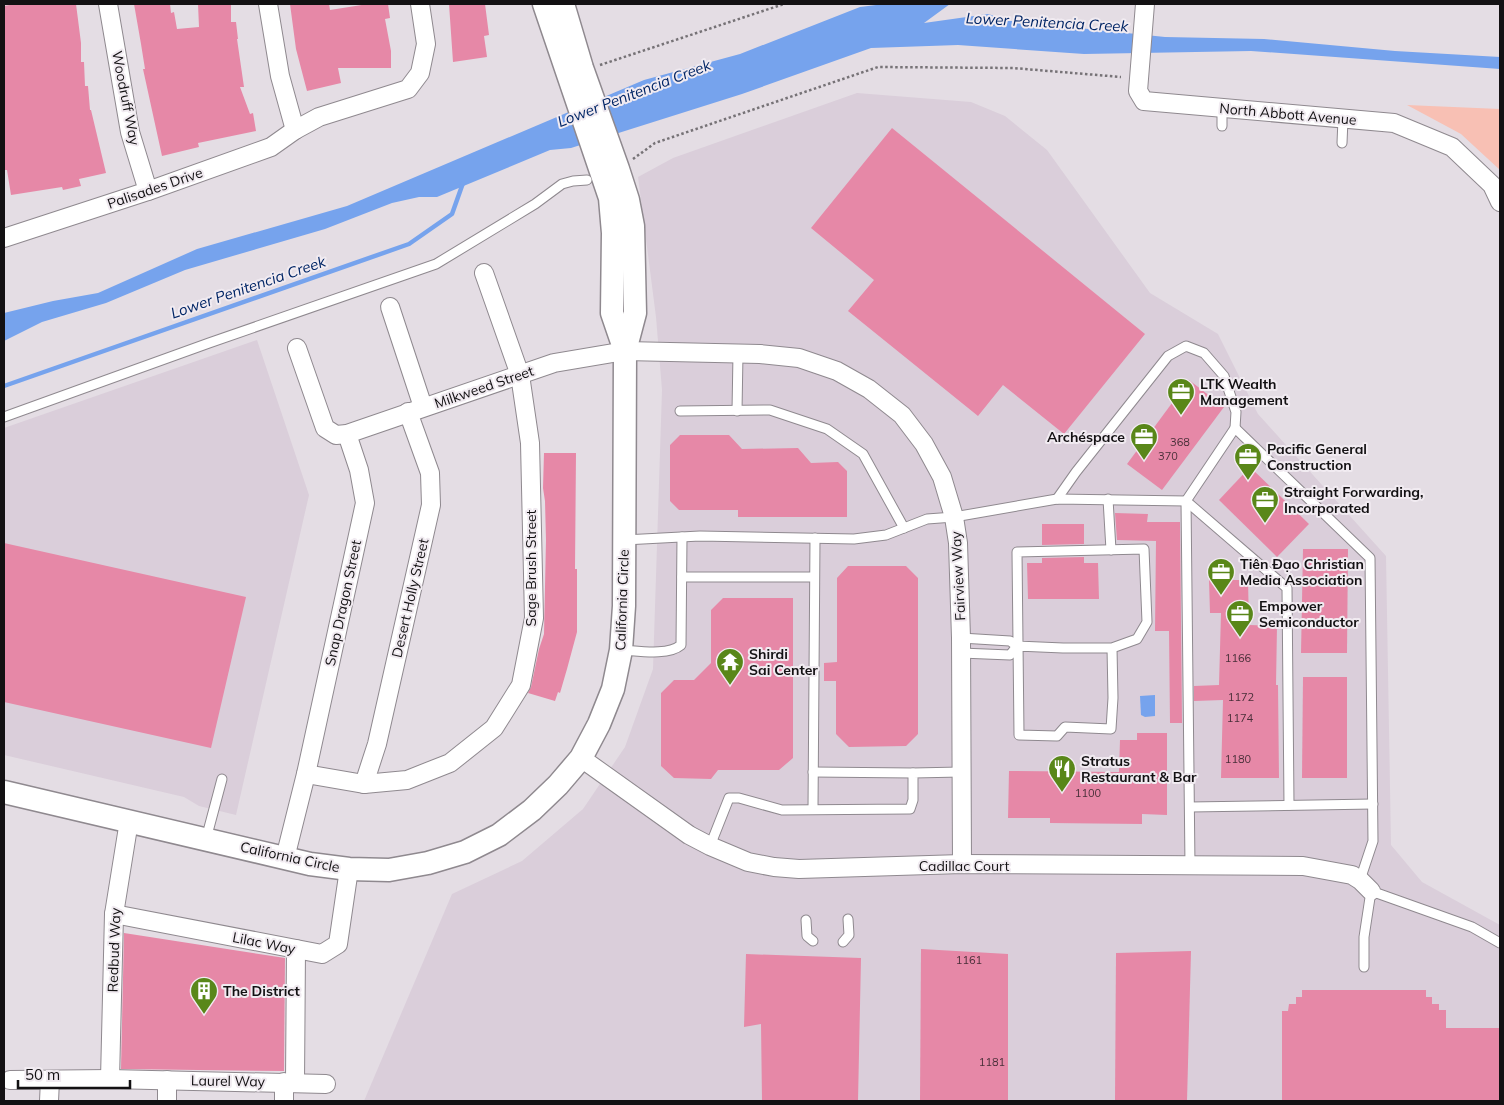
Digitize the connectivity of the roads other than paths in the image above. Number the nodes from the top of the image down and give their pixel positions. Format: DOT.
graph roads {
  1 [pos="108,4"];
  2 [pos="268,4"];
  3 [pos="420,4"];
  4 [pos="544,4"];
  5 [pos="562,4"];
  6 [pos="1145,4"];
  7 [pos="578,73"];
  8 [pos="1343,119"];
  9 [pos="295,130"];
  10 [pos="1342,143"];
  11 [pos="605,170"];
  12 [pos="148,191"];
  13 [pos="1500,202"];
  14 [pos="6,234"];
  15 [pos="484,273"];
  16 [pos="390,307"];
  17 [pos="297,348"];
  18 [pos="624,351"];
  19 [pos="738,354"];
  20 [pos="520,375"];
  21 [pos="416,410"];
  22 [pos="680,411"];
  23 [pos="737,411"];
  24 [pos="4,418"];
  25 [pos="1235,428"];
  26 [pos="347,434"];
  27 [pos="1057,499"];
  28 [pos="1108,500"];
  29 [pos="1186,501"];
  30 [pos="954,517"];
  31 [pos="904,528"];
  32 [pos="682,537"];
  33 [pos="814,538"];
  34 [pos="624,540"];
  35 [pos="1111,550"];
  36 [pos="682,577"];
  37 [pos="814,577"];
  38 [pos="961,646"];
  39 [pos="1017,646"];
  40 [pos="1112,648"];
  41 [pos="621,650"];
  42 [pos="581,758"];
  43 [pos="813,772"];
  44 [pos="961,772"];
  45 [pos="913,773"];
  46 [pos="306,774"];
  47 [pos="222,779"];
  48 [pos="364,784"];
  49 [pos="4,792"];
  50 [pos="1373,804"];
  51 [pos="1289,805"];
  52 [pos="1190,806"];
  53 [pos="813,809"];
  54 [pos="129,821"];
  55 [pos="206,839"];
  56 [pos="710,846"];
  57 [pos="285,858"];
  58 [pos="962,864"];
  59 [pos="1190,866"];
  60 [pos="349,869"];
  61 [pos="1365,886"];
  62 [pos="114,914"];
  63 [pos="848,919"];
  64 [pos="806,920"];
  65 [pos="813,941"];
  66 [pos="843,942"];
  67 [pos="1500,944"];
  68 [pos="296,949"];
  69 [pos="1364,966"];
  70 [pos="110,1079"];
  71 [pos="10,1080"];
  72 [pos="50,1080"];
  73 [pos="167,1080"];
  74 [pos="290,1082"];
  75 [pos="326,1084"];
  76 [pos="49,1101"];
  77 [pos="167,1101"];
  78 [pos="284,1101"];
  1 -- 12 [label="street, Woodruff Way"];
  2 -- 9 [label="street"];
  3 -- 9 [label="street, Palisades Drive"];
  4 -- 7 [label="street"];
  5 -- 7 [label="street"];
  6 -- 8 [label="street, North Abbott Avenue"];
  7 -- 11 [label="street, California Circle"];
  8 -- 10 [label="lane"];
  8 -- 13 [label="street, North Abbott Avenue"];
  9 -- 12 [label="street, Palisades Drive"];
  11 -- 18 [label="street, California Circle"];
  11 -- 24 [label="lane"];
  12 -- 14 [label="street, Palisades Drive"];
  15 -- 20 [label="street, Sage Brush Street"];
  16 -- 21 [label="street, Desert Holly Street"];
  17 -- 26 [label="street"];
  18 -- 19 [label="street, Fairview Way"];
  18 -- 20 [label="street, Milkweed Street"];
  18 -- 34 [label="street, California Circle"];
  19 -- 23 [label="lane"];
  19 -- 30 [label="street, Fairview Way"];
  20 -- 21 [label="street, Milkweed Street"];
  20 -- 48 [label="street, Sage Brush Street"];
  21 -- 26 [label="street, Milkweed Street"];
  21 -- 48 [label="street, Desert Holly Street"];
  22 -- 23 [label="lane"];
  23 -- 31 [label="lane"];
  25 -- 27 [label="lane"];
  25 -- 29 [label="lane"];
  25 -- 50 [label="lane"];
  26 -- 46 [label="street, Snap Dragon Street"];
  27 -- 28 [label="lane"];
  27 -- 30 [label="lane"];
  28 -- 29 [label="lane"];
  28 -- 35 [label="lane"];
  29 -- 51 [label="lane"];
  29 -- 52 [label="lane"];
  30 -- 31 [label="lane"];
  30 -- 38 [label="street, Fairview Way"];
  31 -- 33 [label="lane"];
  32 -- 33 [label="lane"];
  32 -- 34 [label="lane"];
  32 -- 36 [label="lane"];
  33 -- 37 [label="lane"];
  34 -- 41 [label="street, California Circle"];
  35 -- 39 [label="lane"];
  35 -- 40 [label="lane"];
  36 -- 37 [label="lane"];
  36 -- 41 [label="lane"];
  37 -- 43 [label="lane"];
  38 -- 39 [label="lane"];
  38 -- 39 [label="lane"];
  38 -- 44 [label="street, Fairview Way"];
  39 -- 40 [label="lane"];
  39 -- 40 [label="lane"];
  41 -- 42 [label="street, California Circle"];
  42 -- 56 [label="street, Cadillac Court"];
  42 -- 60 [label="street, California Circle"];
  43 -- 45 [label="lane"];
  43 -- 53 [label="lane"];
  44 -- 45 [label="lane"];
  44 -- 58 [label="street, Fairview Way"];
  45 -- 53 [label="lane"];
  46 -- 48 [label="street, Sage Brush Street"];
  46 -- 57 [label="street, Snap Dragon Street"];
  47 -- 55 [label="lane"];
  49 -- 54 [label="street, California Circle"];
  50 -- 51 [label="lane"];
  50 -- 61 [label="lane"];
  51 -- 52 [label="lane"];
  52 -- 59 [label="lane"];
  53 -- 56 [label="lane"];
  54 -- 55 [label="street, California Circle"];
  54 -- 62 [label="street, Redbud Way"];
  55 -- 57 [label="street, California Circle"];
  56 -- 58 [label="street, Cadillac Court"];
  57 -- 60 [label="street, California Circle"];
  58 -- 59 [label="street, Cadillac Court"];
  59 -- 61 [label="street, Cadillac Court"];
  60 -- 68 [label="street, Lilac Way"];
  61 -- 67 [label="lane"];
  61 -- 69 [label="lane"];
  62 -- 68 [label="street, Lilac Way"];
  62 -- 70 [label="street, Redbud Way"];
  63 -- 66 [label="lane"];
  64 -- 65 [label="lane"];
  68 -- 74 [label="street"];
  70 -- 72 [label="street, Laurel Way"];
  70 -- 73 [label="street, Laurel Way"];
  71 -- 72 [label="street, Laurel Way"];
  72 -- 76 [label="street"];
  73 -- 74 [label="street, Laurel Way"];
  73 -- 77 [label="street"];
  74 -- 75 [label="street, Laurel Way"];
  74 -- 78 [label="street"];
}
